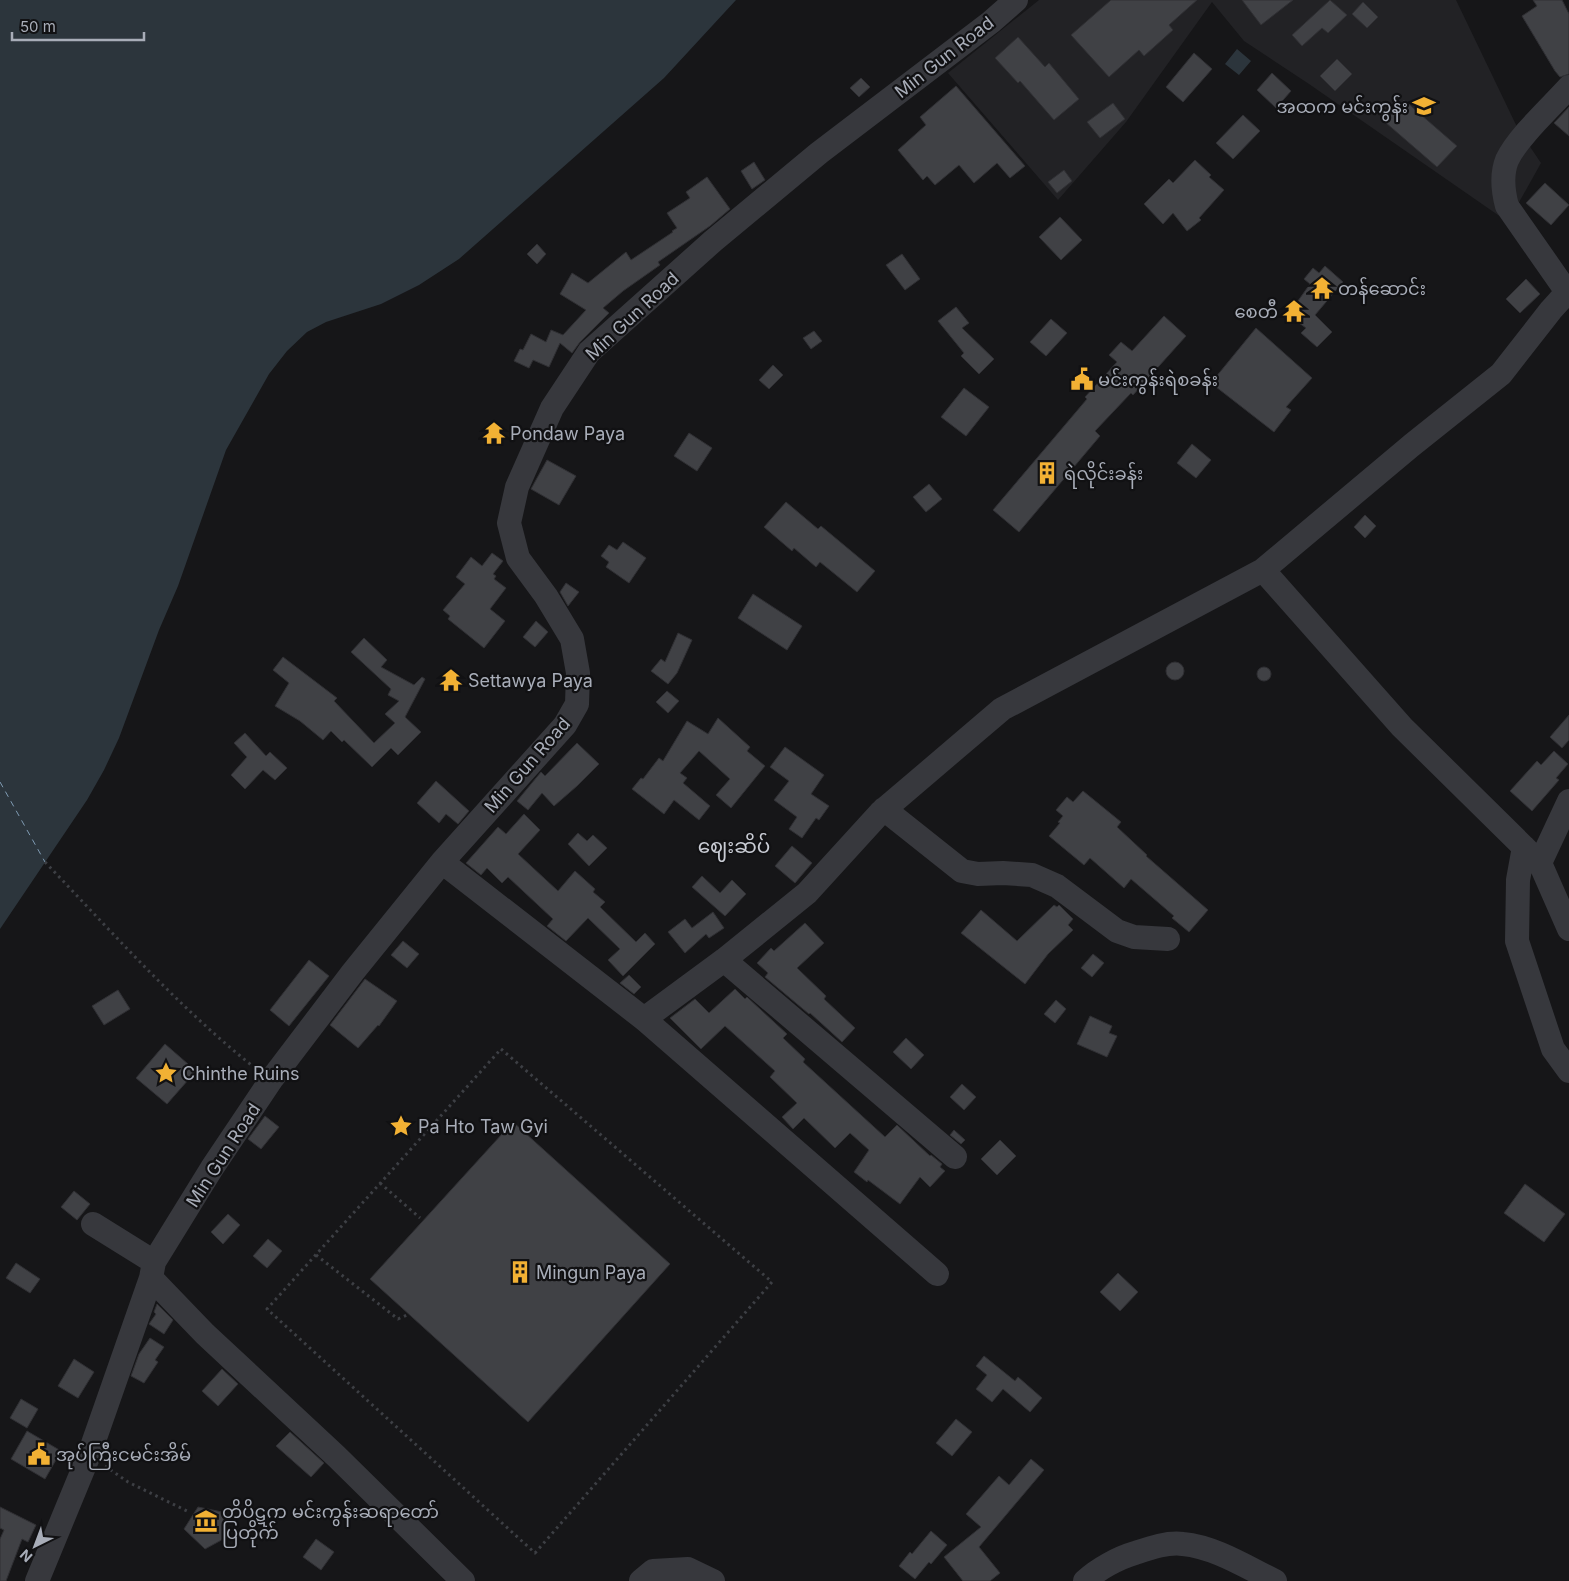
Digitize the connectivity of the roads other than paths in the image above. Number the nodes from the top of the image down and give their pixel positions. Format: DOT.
graph roads {
  1 [pos="1016,0"];
  2 [pos="1569,87"];
  3 [pos="1567,296"];
  4 [pos="1263,570"];
  5 [pos="1569,801"];
  6 [pos="884,809"];
  7 [pos="1532,855"];
  8 [pos="442,862"];
  9 [pos="1569,930"];
  10 [pos="1168,939"];
  11 [pos="724,960"];
  12 [pos="644,1018"];
  13 [pos="1569,1071"];
  14 [pos="955,1157"];
  15 [pos="93,1224"];
  16 [pos="153,1270"];
  17 [pos="937,1274"];
  18 [pos="37,1581"];
  19 [pos="463,1581"];
  20 [pos="641,1581"];
  21 [pos="713,1581"];
  22 [pos="1085,1581"];
  23 [pos="1275,1581"];
  1 -- 8 [label="street, Min Gun Road"];
  2 -- 3 [label="street"];
  3 -- 4 [label="street"];
  4 -- 6 [label="street"];
  4 -- 7 [label="street"];
  5 -- 7 [label="street"];
  6 -- 10 [label="street"];
  6 -- 11 [label="street"];
  7 -- 9 [label="street"];
  7 -- 13 [label="street"];
  8 -- 12 [label="street"];
  8 -- 16 [label="street, Min Gun Road"];
  11 -- 12 [label="street"];
  11 -- 14 [label="street"];
  12 -- 17 [label="street"];
  15 -- 16 [label="street"];
  16 -- 18 [label="street, Min Gun Road"];
  16 -- 19 [label="street"];
  20 -- 21 [label="street"];
  22 -- 23 [label="street"];
}
